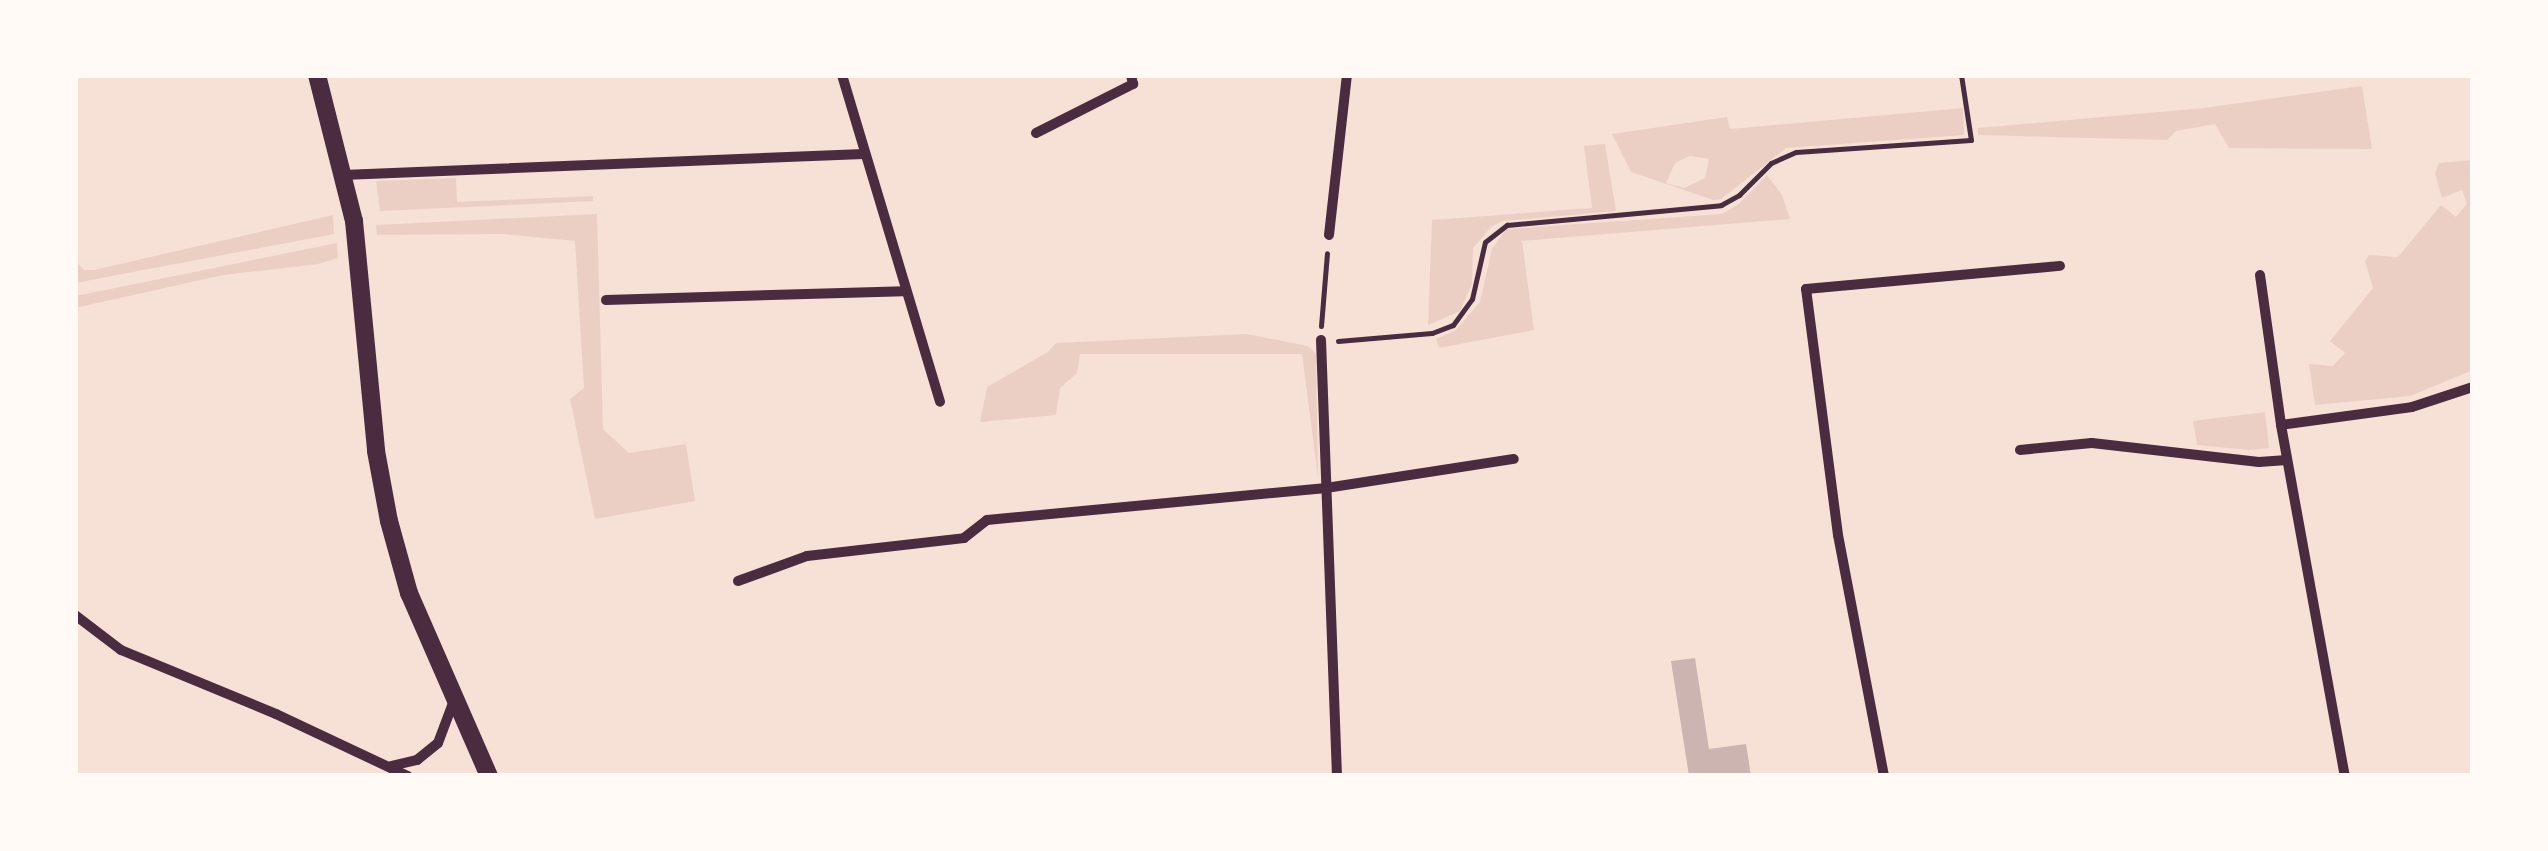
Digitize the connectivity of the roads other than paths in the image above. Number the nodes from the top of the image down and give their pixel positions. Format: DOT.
graph roads {
  1 [pos="317,75"];
  2 [pos="842,75"];
  3 [pos="1131,75"];
  4 [pos="1347,75"];
  5 [pos="1036,133"];
  6 [pos="864,154"];
  7 [pos="343,175"];
  8 [pos="1329,235"];
  9 [pos="2060,266"];
  10 [pos="2260,275"];
  11 [pos="904,291"];
  12 [pos="606,300"];
  13 [pos="1320,340"];
  14 [pos="2473,388"];
  15 [pos="940,402"];
  16 [pos="2281,426"];
  17 [pos="2020,450"];
  18 [pos="1514,459"];
  19 [pos="2287,460"];
  20 [pos="1326,488"];
  21 [pos="738,581"];
  22 [pos="75,614"];
  23 [pos="454,702"];
  24 [pos="390,766"];
  25 [pos="408,776"];
  26 [pos="489,776"];
  27 [pos="1337,776"];
  28 [pos="1884,776"];
  29 [pos="2345,776"];
  1 -- 7 [label="street"];
  2 -- 6 [label="street"];
  3 -- 5 [label="street"];
  4 -- 8 [label="street"];
  6 -- 7 [label="street"];
  6 -- 11 [label="street"];
  7 -- 23 [label="street"];
  9 -- 28 [label="street"];
  10 -- 16 [label="street"];
  11 -- 12 [label="street"];
  11 -- 15 [label="street"];
  13 -- 20 [label="street"];
  14 -- 16 [label="street"];
  16 -- 19 [label="street"];
  17 -- 19 [label="street"];
  18 -- 20 [label="street"];
  19 -- 29 [label="street"];
  20 -- 21 [label="street"];
  20 -- 27 [label="street"];
  22 -- 24 [label="street"];
  23 -- 24 [label="street"];
  23 -- 26 [label="street"];
  24 -- 25 [label="street"];
}
